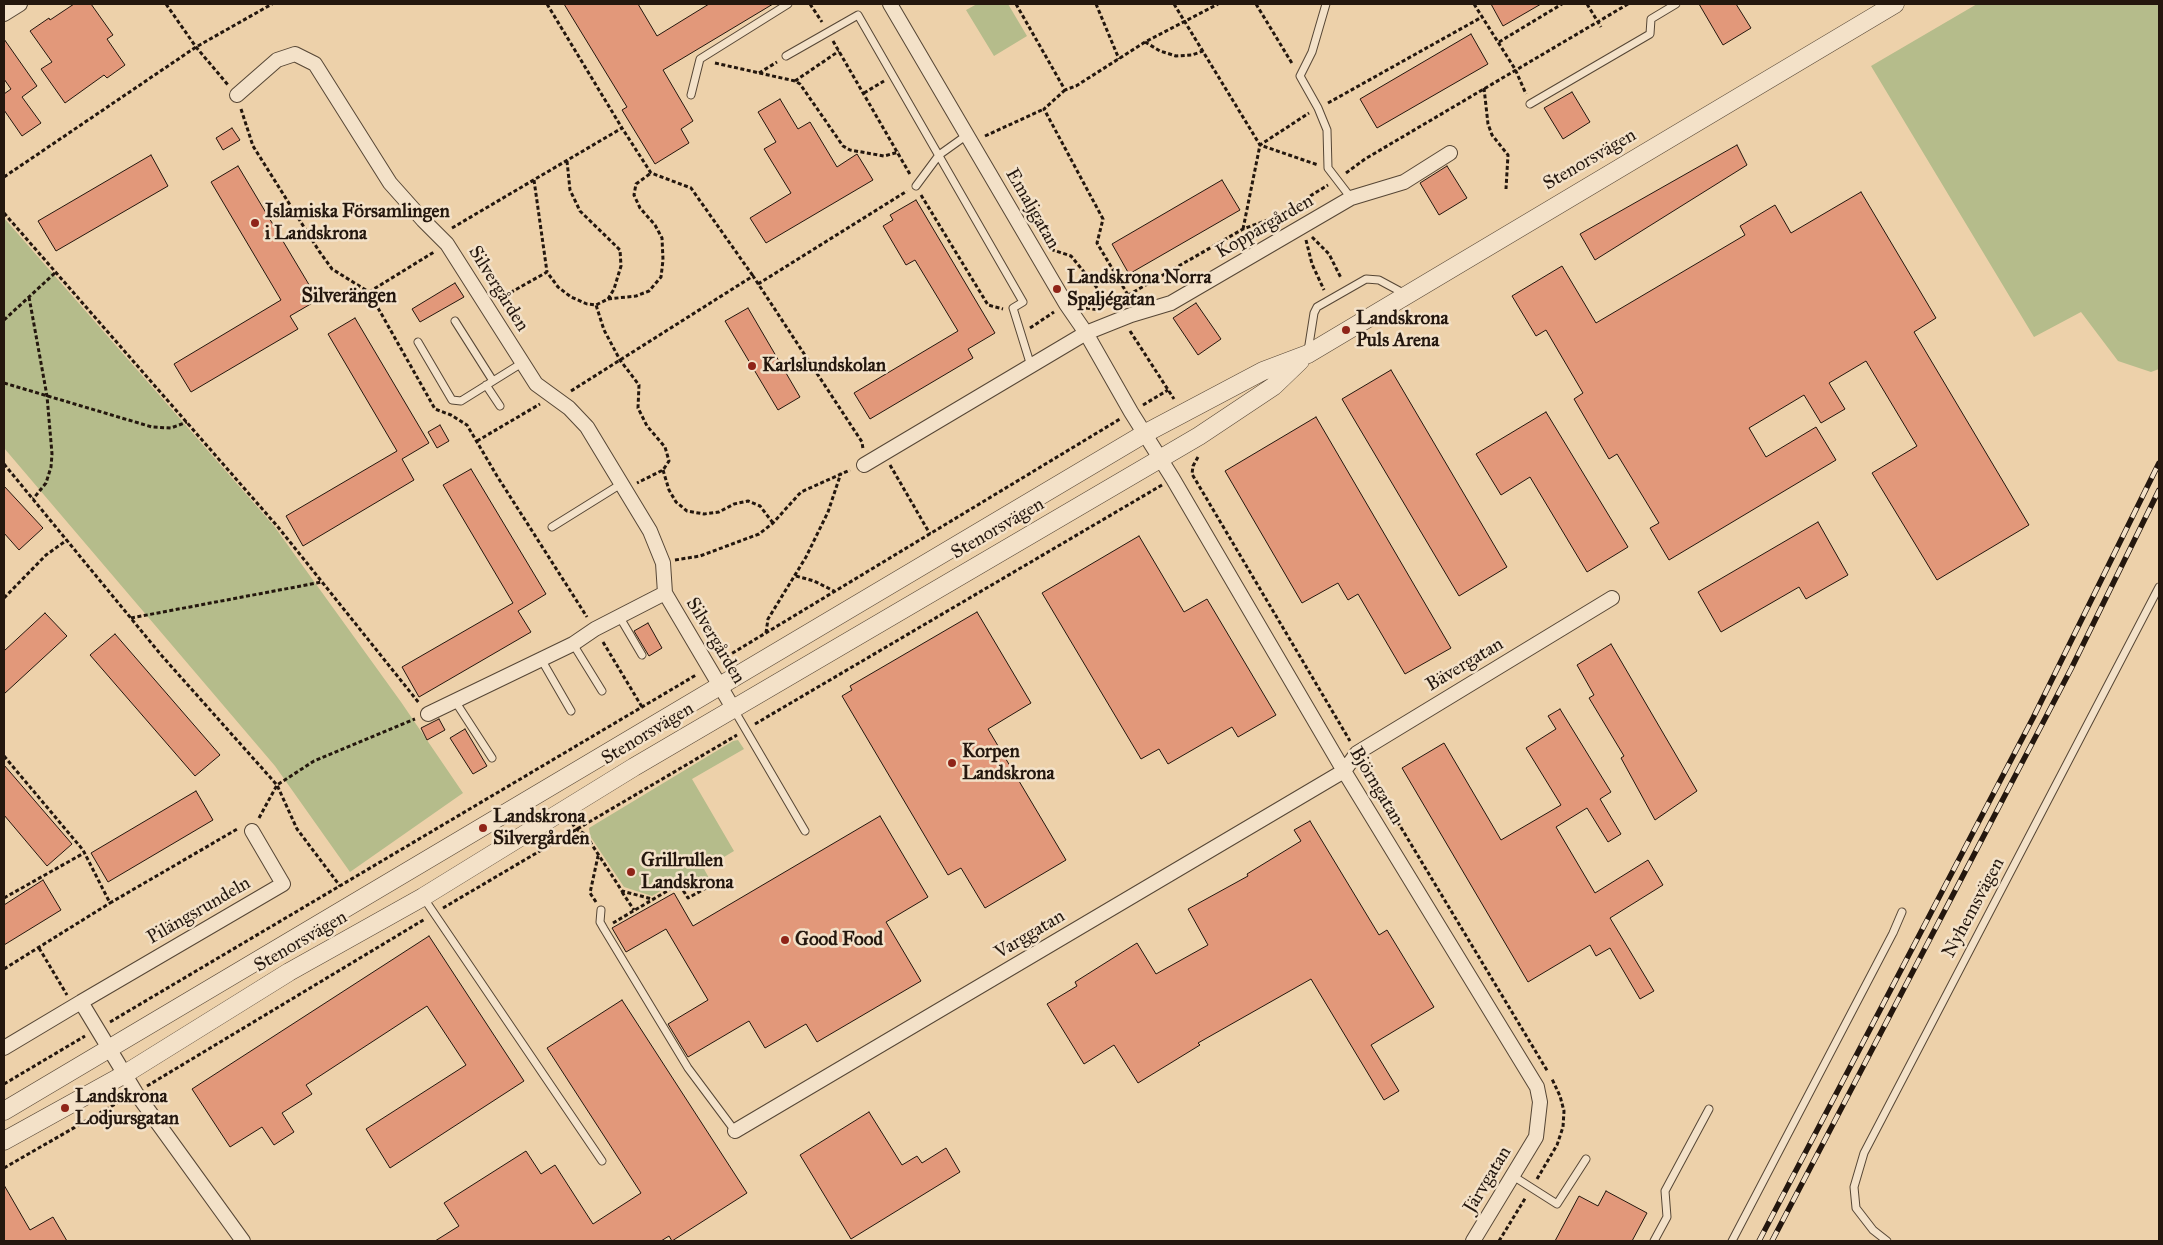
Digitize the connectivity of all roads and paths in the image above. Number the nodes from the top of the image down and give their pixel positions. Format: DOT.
graph roads {
  1 [pos="20,4"];
  2 [pos="166,4"];
  3 [pos="272,4"];
  4 [pos="547,4"];
  5 [pos="788,4"];
  6 [pos="810,4"];
  7 [pos="890,4"];
  8 [pos="1016,4"];
  9 [pos="1096,4"];
  10 [pos="1174,4"];
  11 [pos="1218,4"];
  12 [pos="1256,4"];
  13 [pos="1326,4"];
  14 [pos="1474,4"];
  15 [pos="1562,4"];
  16 [pos="1587,4"];
  17 [pos="1628,4"];
  18 [pos="1676,4"];
  19 [pos="1894,4"];
  20 [pos="4,14"];
  21 [pos="1482,17"];
  22 [pos="1185,21"];
  23 [pos="1598,22"];
  24 [pos="825,27"];
  25 [pos="1601,27"];
  26 [pos="829,35"];
  27 [pos="1145,42"];
  28 [pos="1498,42"];
  29 [pos="196,47"];
  30 [pos="839,50"];
  31 [pos="1203,51"];
  32 [pos="786,56"];
  33 [pos="700,59"];
  34 [pos="1119,59"];
  35 [pos="1515,69"];
  36 [pos="758,74"];
  37 [pos="893,76"];
  38 [pos="1300,76"];
  39 [pos="795,81"];
  40 [pos="1484,88"];
  41 [pos="1065,90"];
  42 [pos="864,93"];
  43 [pos="236,95"];
  44 [pos="691,95"];
  45 [pos="1530,104"];
  46 [pos="1318,108"];
  47 [pos="1044,109"];
  48 [pos="622,128"];
  49 [pos="966,134"];
  50 [pos="990,144"];
  51 [pos="1260,144"];
  52 [pos="899,152"];
  53 [pos="1450,153"];
  54 [pos="938,155"];
  55 [pos="567,161"];
  56 [pos="1328,168"];
  57 [pos="651,173"];
  58 [pos="4,176"];
  59 [pos="534,180"];
  60 [pos="1336,180"];
  61 [pos="916,186"];
  62 [pos="1506,189"];
  63 [pos="1351,198"];
  64 [pos="1290,208"];
  65 [pos="4,213"];
  66 [pos="1302,228"];
  67 [pos="1243,229"];
  68 [pos="443,240"];
  69 [pos="1048,242"];
  70 [pos="56,272"];
  71 [pos="547,272"];
  72 [pos="753,276"];
  73 [pos="1341,278"];
  74 [pos="758,284"];
  75 [pos="369,292"];
  76 [pos="1406,294"];
  77 [pos="1128,296"];
  78 [pos="28,297"];
  79 [pos="608,299"];
  80 [pos="1330,300"];
  81 [pos="1066,304"];
  82 [pos="596,305"];
  83 [pos="486,306"];
  84 [pos="1008,313"];
  85 [pos="4,320"];
  86 [pos="455,321"];
  87 [pos="1026,330"];
  88 [pos="1086,334"];
  89 [pos="418,342"];
  90 [pos="1308,354"];
  91 [pos="620,360"];
  92 [pos="522,363"];
  93 [pos="1031,366"];
  94 [pos="4,383"];
  95 [pos="490,383"];
  96 [pos="1168,390"];
  97 [pos="47,396"];
  98 [pos="553,397"];
  99 [pos="500,406"];
  100 [pos="1131,412"];
  101 [pos="186,422"];
  102 [pos="1144,434"];
  103 [pos="477,441"];
  104 [pos="884,454"];
  105 [pos="1160,459"];
  106 [pos="4,464"];
  107 [pos="864,465"];
  108 [pos="663,470"];
  109 [pos="841,473"];
  110 [pos="1192,474"];
  111 [pos="1173,479"];
  112 [pos="623,487"];
  113 [pos="33,500"];
  114 [pos="773,523"];
  115 [pos="552,527"];
  116 [pos="930,534"];
  117 [pos="67,540"];
  118 [pos="662,563"];
  119 [pos="796,576"];
  120 [pos="322,582"];
  121 [pos="2159,587"];
  122 [pos="834,592"];
  123 [pos="665,593"];
  124 [pos="4,598"];
  125 [pos="1612,598"];
  126 [pos="619,616"];
  127 [pos="132,618"];
  128 [pos="595,629"];
  129 [pos="766,633"];
  130 [pos="573,644"];
  131 [pos="642,655"];
  132 [pos="540,660"];
  133 [pos="709,668"];
  134 [pos="719,686"];
  135 [pos="602,691"];
  136 [pos="455,701"];
  137 [pos="642,706"];
  138 [pos="733,708"];
  139 [pos="571,711"];
  140 [pos="428,714"];
  141 [pos="744,731"];
  142 [pos="4,756"];
  143 [pos="492,758"];
  144 [pos="1344,772"];
  145 [pos="277,785"];
  146 [pos="576,829"];
  147 [pos="805,831"];
  148 [pos="252,832"];
  149 [pos="84,853"];
  150 [pos="598,855"];
  151 [pos="719,884"];
  152 [pos="340,886"];
  153 [pos="622,892"];
  154 [pos="423,897"];
  155 [pos="4,898"];
  156 [pos="652,899"];
  157 [pos="110,903"];
  158 [pos="601,910"];
  159 [pos="634,910"];
  160 [pos="1902,912"];
  161 [pos="434,913"];
  162 [pos="604,929"];
  163 [pos="39,948"];
  164 [pos="4,969"];
  165 [pos="77,1004"];
  166 [pos="98,1029"];
  167 [pos="4,1048"];
  168 [pos="109,1048"];
  169 [pos="125,1074"];
  170 [pos="4,1084"];
  171 [pos="136,1093"];
  172 [pos="1709,1109"];
  173 [pos="4,1111"];
  174 [pos="735,1131"];
  175 [pos="1536,1138"];
  176 [pos="4,1141"];
  177 [pos="1586,1159"];
  178 [pos="602,1161"];
  179 [pos="4,1168"];
  180 [pos="1513,1176"];
  181 [pos="243,1241"];
  182 [pos="1473,1241"];
  183 [pos="1654,1241"];
  184 [pos="1732,1241"];
  185 [pos="1887,1241"];
  1 -- 20 [label="street"];
  2 -- 29 [label="path"];
  3 -- 29 [label="path"];
  4 -- 48 [label="path"];
  5 -- 33 [label="lane"];
  6 -- 24 [label="path"];
  7 -- 49 [label="street, Emaljgatan"];
  8 -- 41 [label="path"];
  9 -- 34 [label="path"];
  10 -- 22 [label="path"];
  11 -- 22 [label="path"];
  12 -- 38 [label="path"];
  13 -- 38 [label="lane"];
  14 -- 21 [label="path"];
  15 -- 28 [label="path"];
  16 -- 23 [label="path"];
  17 -- 23 [label="path"];
  18 -- 45 [label="lane"];
  19 -- 76 [label="street, Stenorsvägen"];
  21 -- 28 [label="path"];
  21 -- 46 [label="path"];
  22 -- 27 [label="path"];
  22 -- 31 [label="path"];
  23 -- 25 [label="path"];
  23 -- 35 [label="path"];
  26 -- 30 [label="path"];
  27 -- 31 [label="path"];
  27 -- 34 [label="path"];
  28 -- 35 [label="path"];
  29 -- 43 [label="path"];
  29 -- 58 [label="path"];
  30 -- 39 [label="path"];
  30 -- 42 [label="path"];
  31 -- 51 [label="path"];
  32 -- 36 [label="path"];
  32 -- 37 [label="lane"];
  33 -- 36 [label="path"];
  33 -- 44 [label="lane"];
  34 -- 41 [label="path"];
  35 -- 40 [label="path"];
  35 -- 45 [label="path"];
  36 -- 39 [label="path"];
  37 -- 42 [label="path"];
  37 -- 54 [label="lane"];
  38 -- 46 [label="lane"];
  39 -- 52 [label="path"];
  40 -- 60 [label="path"];
  40 -- 62 [label="path"];
  41 -- 47 [label="path"];
  42 -- 52 [label="path"];
  43 -- 68 [label="street, Silvergården"];
  43 -- 75 [label="path"];
  46 -- 51 [label="path"];
  46 -- 56 [label="lane"];
  47 -- 50 [label="path"];
  47 -- 77 [label="path"];
  48 -- 55 [label="path"];
  48 -- 57 [label="path"];
  49 -- 54 [label="lane"];
  49 -- 81 [label="street, Emaljgatan"];
  51 -- 56 [label="path"];
  51 -- 67 [label="path"];
  52 -- 61 [label="path"];
  53 -- 63 [label="street, Koppargården"];
  54 -- 61 [label="lane"];
  54 -- 93 [label="lane"];
  55 -- 59 [label="path"];
  55 -- 79 [label="path"];
  56 -- 60 [label="lane"];
  57 -- 72 [label="path"];
  57 -- 79 [label="path"];
  59 -- 68 [label="path"];
  59 -- 71 [label="path"];
  60 -- 63 [label="lane"];
  60 -- 64 [label="path"];
  61 -- 74 [label="path"];
  61 -- 84 [label="path"];
  63 -- 66 [label="street, Koppargården"];
  64 -- 66 [label="path"];
  64 -- 67 [label="path"];
  65 -- 70 [label="path"];
  66 -- 73 [label="path"];
  66 -- 80 [label="path"];
  66 -- 88 [label="street, Koppargården"];
  67 -- 77 [label="path"];
  68 -- 75 [label="path"];
  68 -- 83 [label="street, Silvergården"];
  69 -- 77 [label="path"];
  70 -- 78 [label="path"];
  70 -- 101 [label="path"];
  71 -- 82 [label="path"];
  71 -- 83 [label="path"];
  72 -- 74 [label="path"];
  72 -- 91 [label="path"];
  74 -- 107 [label="path"];
  75 -- 103 [label="path"];
  76 -- 80 [label="lane"];
  76 -- 90 [label="street, Stenorsvägen"];
  78 -- 85 [label="path"];
  78 -- 97 [label="path"];
  79 -- 82 [label="path"];
  80 -- 90 [label="lane"];
  81 -- 87 [label="path"];
  81 -- 88 [label="street, Emaljgatan"];
  82 -- 91 [label="path"];
  83 -- 92 [label="street, Silvergården"];
  86 -- 95 [label="lane"];
  88 -- 93 [label="street, Koppargården"];
  88 -- 100 [label="street, Emaljgatan"];
  89 -- 95 [label="lane"];
  90 -- 102 [label="street, Stenorsvägen"];
  90 -- 105 [label="street, Stenorsvägen"];
  91 -- 98 [label="path"];
  91 -- 108 [label="path"];
  92 -- 95 [label="lane"];
  92 -- 98 [label="street, Silvergården"];
  93 -- 104 [label="street, Koppargården"];
  94 -- 97 [label="path"];
  95 -- 99 [label="lane"];
  96 -- 100 [label="path"];
  97 -- 101 [label="path"];
  97 -- 113 [label="path"];
  98 -- 103 [label="path"];
  98 -- 112 [label="street, Silvergården"];
  100 -- 102 [label="street, Emaljgatan"];
  100 -- 116 [label="path"];
  101 -- 120 [label="path"];
  102 -- 105 [label="street, Emaljgatan"];
  102 -- 134 [label="street, Stenorsvägen"];
  103 -- 128 [label="path"];
  104 -- 107 [label="street, Koppargården"];
  104 -- 116 [label="path"];
  105 -- 111 [label="street, Björngatan"];
  105 -- 138 [label="street, Stenorsvägen"];
  106 -- 113 [label="path"];
  107 -- 109 [label="path"];
  108 -- 112 [label="path"];
  108 -- 114 [label="path"];
  109 -- 114 [label="path"];
  109 -- 119 [label="path"];
  110 -- 111 [label="path"];
  111 -- 141 [label="path"];
  111 -- 144 [label="street, Björngatan"];
  112 -- 115 [label="lane"];
  112 -- 118 [label="street, Silvergården"];
  113 -- 117 [label="path"];
  114 -- 118 [label="path"];
  116 -- 122 [label="path"];
  117 -- 124 [label="path"];
  117 -- 127 [label="path"];
  118 -- 123 [label="street, Silvergården"];
  119 -- 122 [label="path"];
  119 -- 129 [label="path"];
  120 -- 127 [label="path"];
  120 -- 140 [label="path"];
  121 -- 185 [label="lane, Nyhemsvägen"];
  122 -- 129 [label="path"];
  123 -- 126 [label="street, Silvergården"];
  123 -- 133 [label="street, Silvergården"];
  125 -- 144 [label="street, Bävergatan"];
  126 -- 128 [label="street, Silvergården"];
  126 -- 131 [label="lane"];
  127 -- 145 [label="path"];
  128 -- 130 [label="street, Silvergården"];
  128 -- 137 [label="path"];
  129 -- 133 [label="path"];
  130 -- 132 [label="street, Silvergården"];
  130 -- 135 [label="lane"];
  132 -- 136 [label="street, Silvergården"];
  132 -- 139 [label="lane"];
  133 -- 134 [label="street, Silvergården"];
  133 -- 137 [label="path"];
  134 -- 138 [label="street, Silvergården"];
  134 -- 168 [label="street, Stenorsvägen"];
  136 -- 140 [label="street, Silvergården"];
  136 -- 143 [label="lane"];
  137 -- 152 [label="path"];
  138 -- 141 [label="lane"];
  138 -- 154 [label="street, Stenorsvägen"];
  140 -- 145 [label="path"];
  141 -- 146 [label="path"];
  141 -- 147 [label="lane"];
  142 -- 149 [label="path"];
  144 -- 174 [label="street, Varggatan"];
  144 -- 175 [label="street, Björngatan"];
  145 -- 148 [label="path"];
  145 -- 152 [label="path"];
  146 -- 150 [label="path"];
  146 -- 161 [label="path"];
  148 -- 157 [label="path"];
  148 -- 165 [label="street, Pilängsrundeln"];
  149 -- 155 [label="path"];
  149 -- 157 [label="path"];
  150 -- 153 [label="path"];
  150 -- 158 [label="path"];
  151 -- 156 [label="path"];
  152 -- 166 [label="path"];
  153 -- 156 [label="path"];
  153 -- 159 [label="path"];
  154 -- 161 [label="lane"];
  154 -- 169 [label="street, Stenorsvägen"];
  156 -- 159 [label="path"];
  157 -- 163 [label="path"];
  158 -- 162 [label="lane"];
  159 -- 162 [label="path"];
  160 -- 184 [label="lane"];
  161 -- 171 [label="path"];
  161 -- 178 [label="lane"];
  162 -- 174 [label="lane"];
  163 -- 164 [label="path"];
  163 -- 165 [label="path"];
  165 -- 166 [label="street"];
  165 -- 167 [label="street, Pilängsrundeln"];
  166 -- 168 [label="street"];
  166 -- 170 [label="path"];
  168 -- 169 [label="street"];
  168 -- 173 [label="street, Stenorsvägen"];
  169 -- 171 [label="street"];
  169 -- 176 [label="street, Stenorsvägen"];
  171 -- 179 [label="path"];
  171 -- 181 [label="street"];
  172 -- 183 [label="lane"];
  175 -- 180 [label="street, Järvgatan"];
  177 -- 180 [label="lane"];
  180 -- 182 [label="street, Järvgatan"];
}
